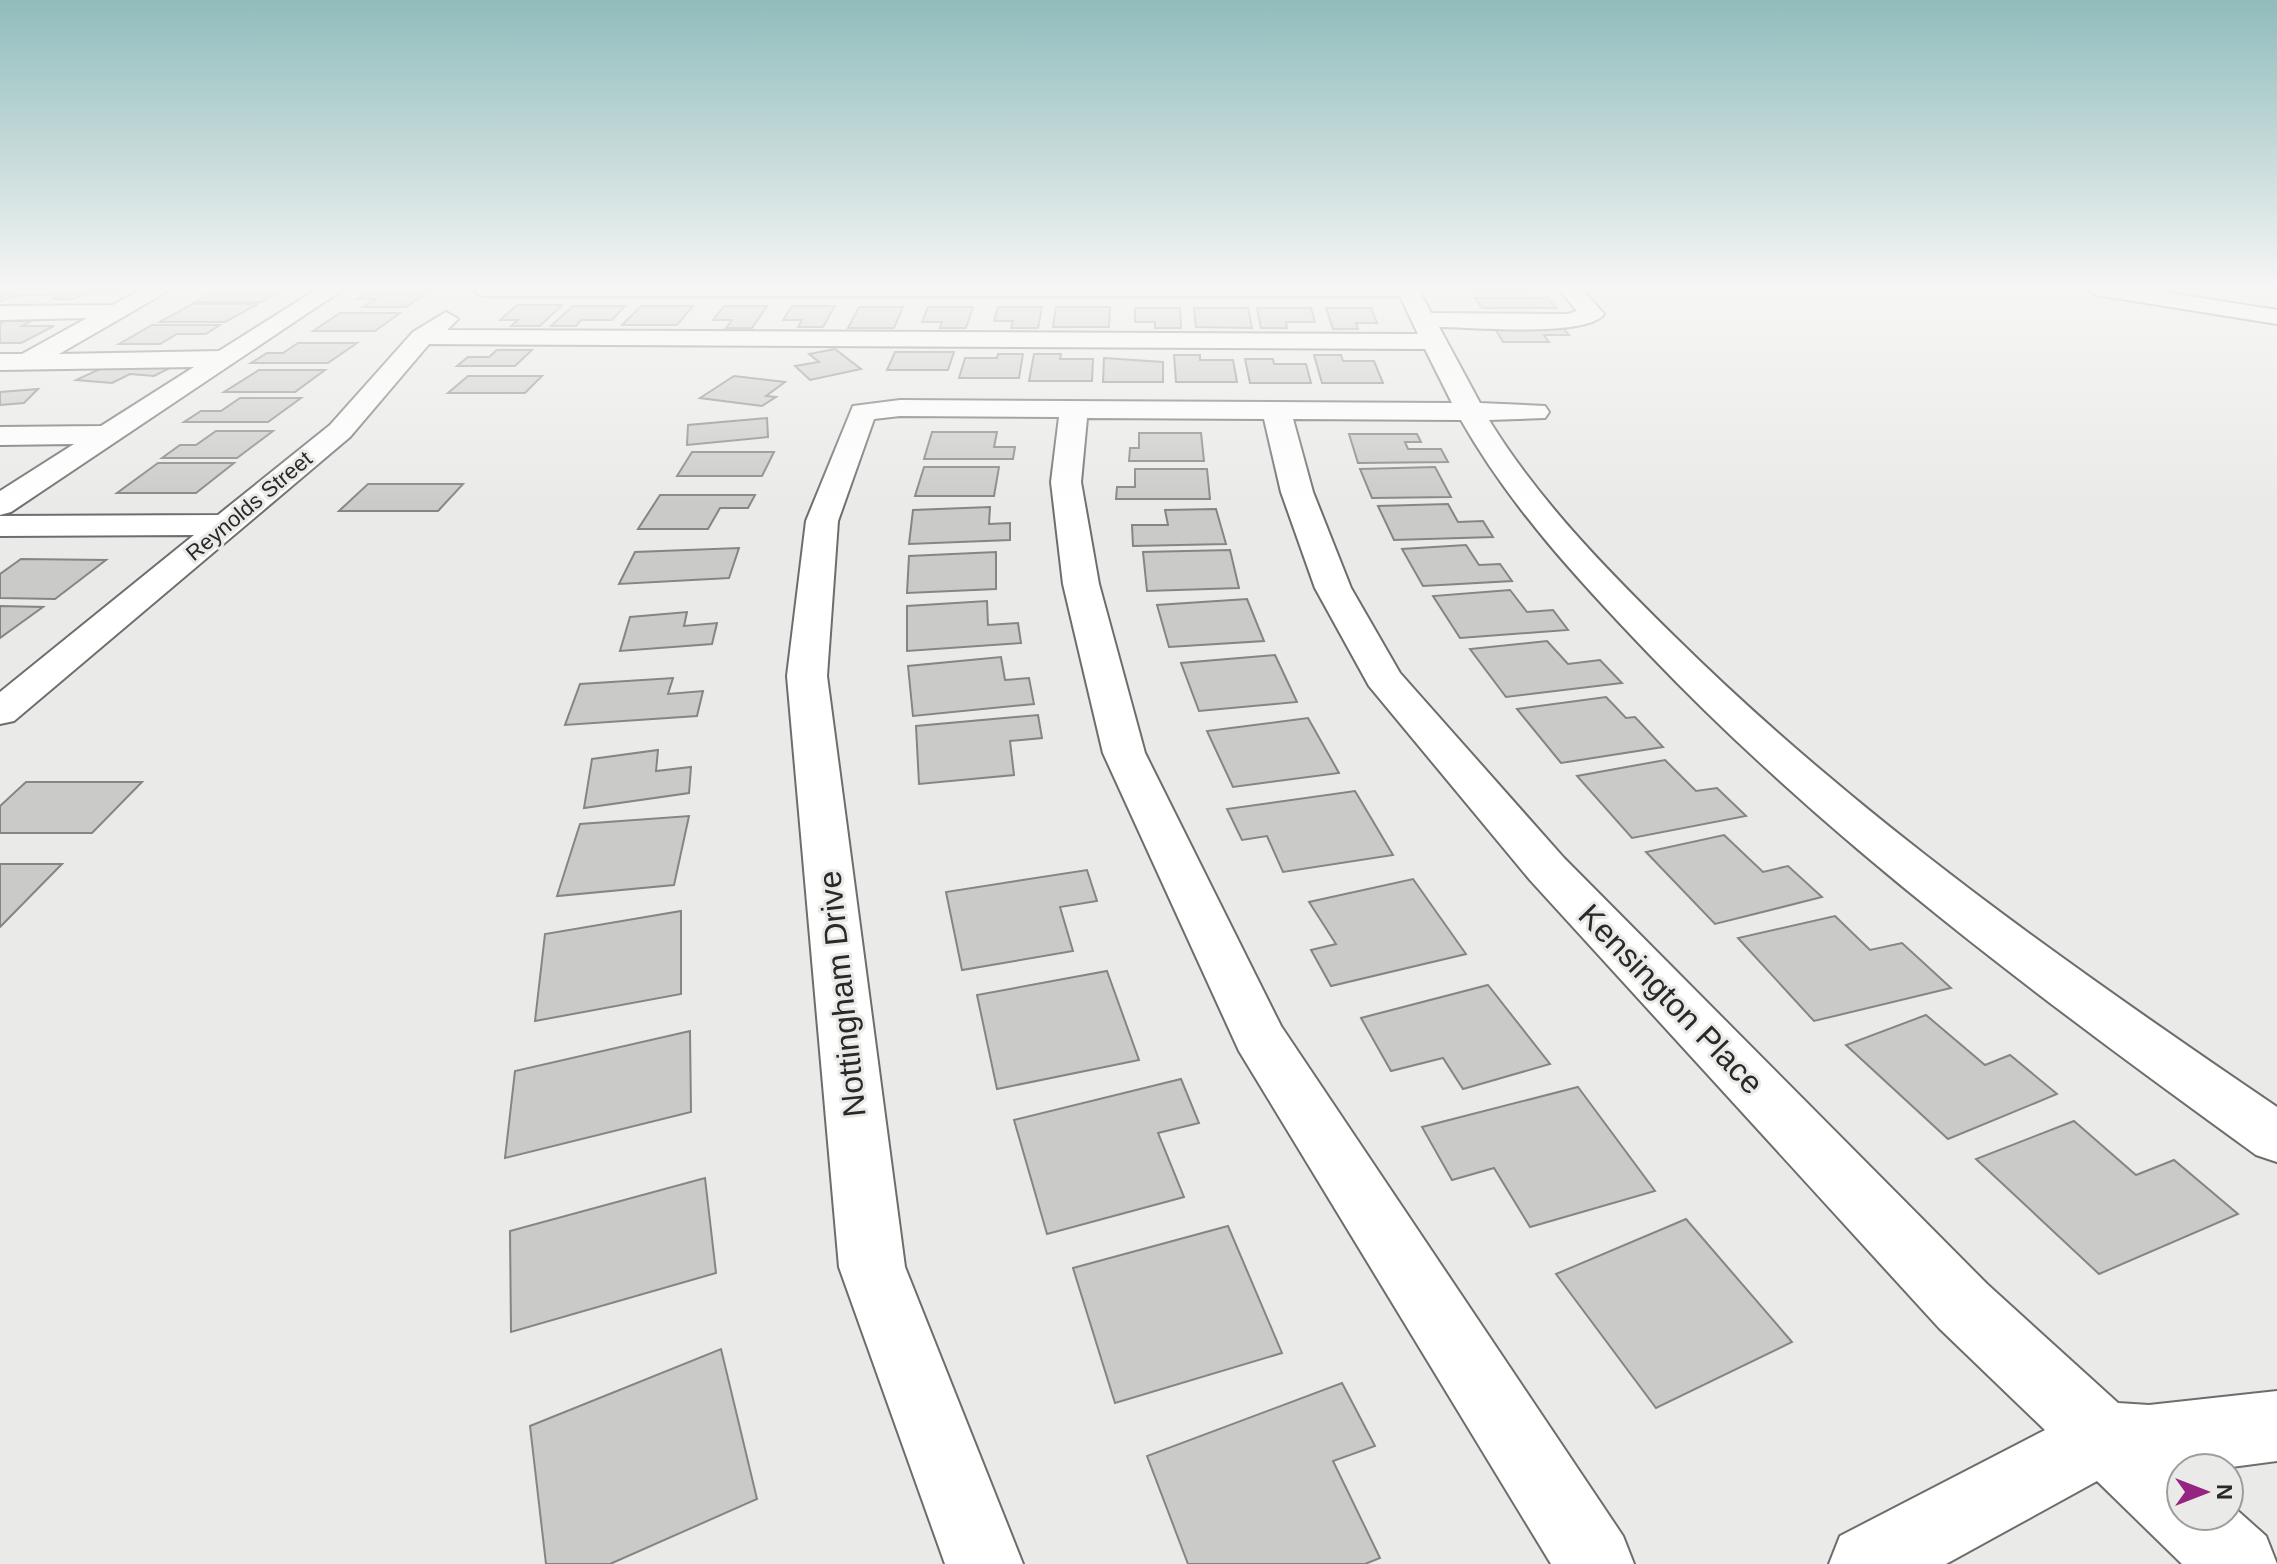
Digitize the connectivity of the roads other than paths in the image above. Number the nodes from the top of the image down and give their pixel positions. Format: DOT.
graph roads {
  1 [pos="222,361"];
  2 [pos="401,361"];
  3 [pos="1444,361"];
  4 [pos="1074,408"];
  5 [pos="1276,409"];
  6 [pos="1469,410"];
  7 [pos="1535,412"];
  8 [pos="108,435"];
  9 [pos="0,436"];
  10 [pos="0,505"];
  11 [pos="226,525"];
  12 [pos="0,526"];
  13 [pos="0,712"];
  14 [pos="2277,1138"];
  15 [pos="2277,1426"];
  16 [pos="2104,1438"];
  17 [pos="2165,1495"];
  18 [pos="2204,1532"];
  19 [pos="984,1564"];
  20 [pos="1595,1564"];
  21 [pos="1868,1564"];
  22 [pos="2238,1564"];
  1 -- 8 [label="street"];
  2 -- 11 [label="street, Reynolds Street"];
  3 -- 6 [label="street"];
  4 -- 5 [label="street"];
  4 -- 19 [label="street, Nottingham Drive"];
  4 -- 20 [label="street"];
  5 -- 6 [label="street"];
  5 -- 16 [label="street, Kensington Place"];
  6 -- 7 [label="street"];
  6 -- 14 [label="street"];
  8 -- 9 [label="street"];
  8 -- 10 [label="street"];
  11 -- 12 [label="street"];
  11 -- 13 [label="street, Reynolds Street"];
  15 -- 16 [label="street"];
  16 -- 17 [label="street, Kensington Place"];
  16 -- 21 [label="street"];
  18 -- 22 [label="street"];
}
